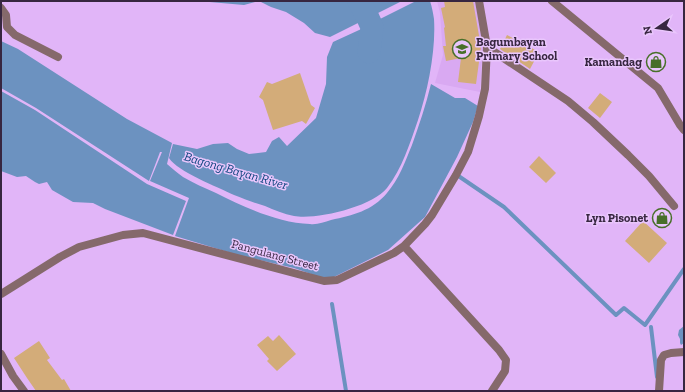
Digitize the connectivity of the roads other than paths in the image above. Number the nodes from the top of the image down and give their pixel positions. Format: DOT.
graph roads {
  1 [pos="479,1"];
  2 [pos="552,1"];
  3 [pos="1,8"];
  4 [pos="487,48"];
  5 [pos="58,57"];
  6 [pos="684,130"];
  7 [pos="674,206"];
  8 [pos="404,246"];
  9 [pos="1,294"];
  10 [pos="684,352"];
  11 [pos="1,354"];
  12 [pos="24,391"];
  13 [pos="492,391"];
  14 [pos="659,391"];
  1 -- 4 [label="street, Pangulang Street"];
  2 -- 6 [label="street"];
  3 -- 5 [label="street"];
  4 -- 7 [label="street"];
  4 -- 8 [label="street, Pangulang Street"];
  8 -- 9 [label="street, Pangulang Street"];
  8 -- 13 [label="street"];
  10 -- 14 [label="street"];
  11 -- 12 [label="street"];
}
